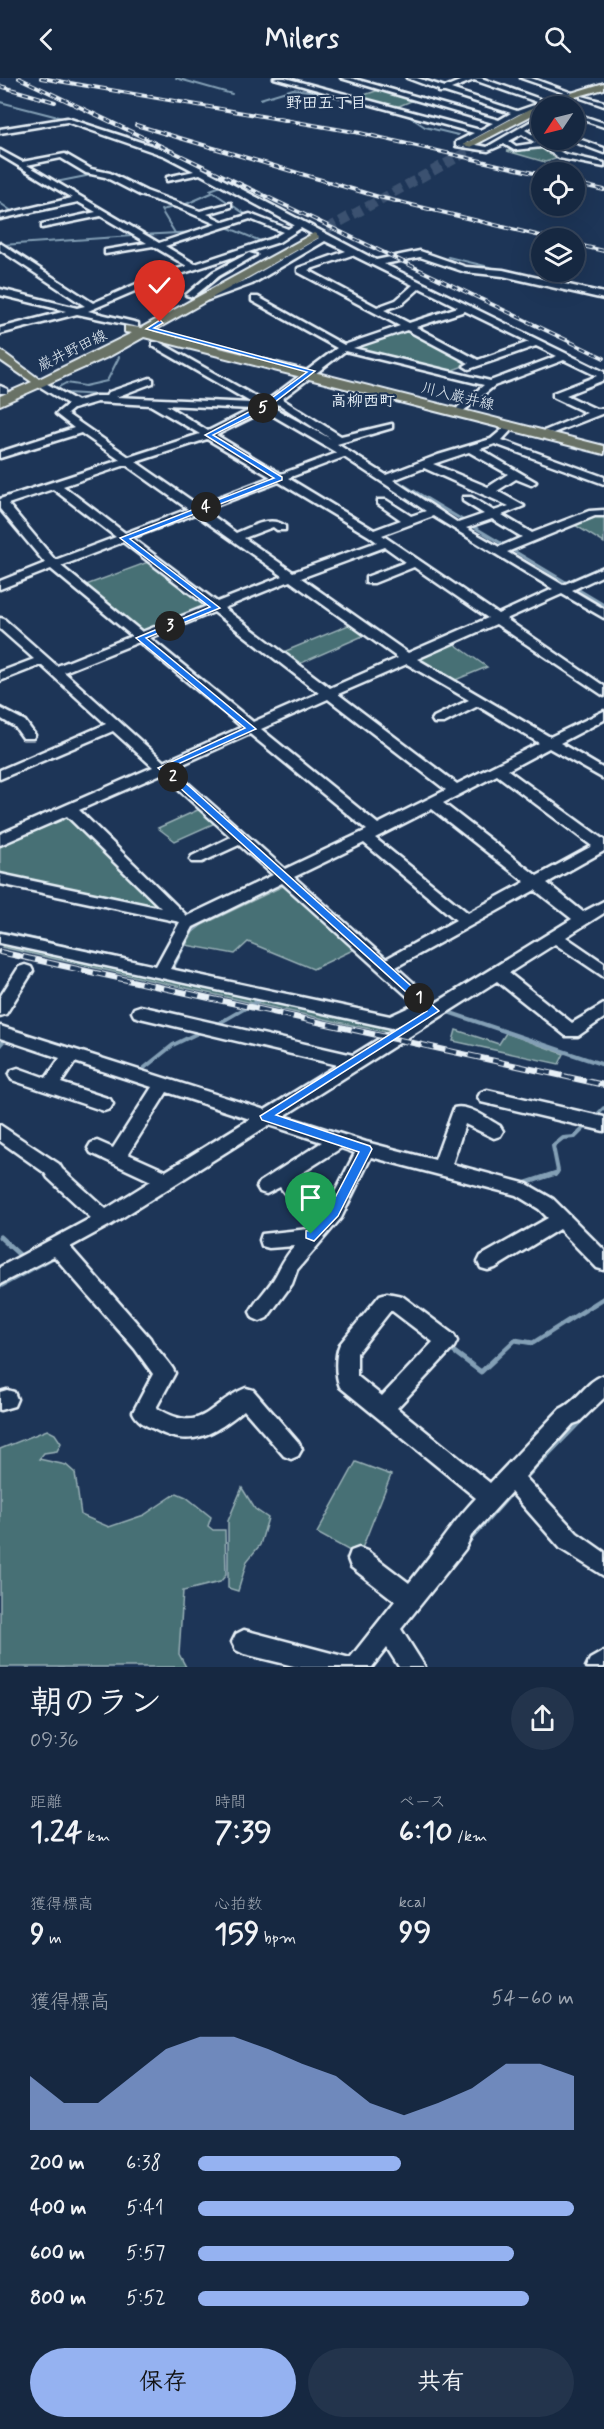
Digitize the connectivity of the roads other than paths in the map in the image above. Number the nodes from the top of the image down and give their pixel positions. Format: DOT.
graph roads {
  1 [pos="278,78"];
  2 [pos="305,78"];
  3 [pos="344,78"];
  4 [pos="410,78"];
  5 [pos="473,78"];
  6 [pos="524,78"];
  7 [pos="591,78"];
  8 [pos="604,80"];
  9 [pos="289,81"];
  10 [pos="381,88"];
  11 [pos="445,89"];
  12 [pos="596,91"];
  13 [pos="572,94"];
  14 [pos="568,96"];
  15 [pos="580,96"];
  16 [pos="531,98"];
  17 [pos="350,99"];
  18 [pos="419,99"];
  19 [pos="604,104"];
  20 [pos="393,110"];
  21 [pos="531,110"];
  22 [pos="517,113"];
  23 [pos="409,114"];
  24 [pos="531,115"];
  25 [pos="531,119"];
  26 [pos="585,119"];
  27 [pos="498,122"];
  28 [pos="531,122"];
  29 [pos="604,125"];
  30 [pos="586,130"];
  31 [pos="0,131"];
  32 [pos="522,131"];
  33 [pos="479,132"];
  34 [pos="529,137"];
  35 [pos="504,140"];
  36 [pos="585,141"];
  37 [pos="472,143"];
  38 [pos="531,145"];
  39 [pos="550,150"];
  40 [pos="604,151"];
  41 [pos="0,152"];
  42 [pos="21,164"];
  43 [pos="604,165"];
  44 [pos="203,171"];
  45 [pos="170,179"];
  46 [pos="79,199"];
  47 [pos="228,205"];
  48 [pos="102,213"];
  49 [pos="200,214"];
  50 [pos="0,217"];
  51 [pos="221,225"];
  52 [pos="45,226"];
  53 [pos="289,232"];
  54 [pos="311,233"];
  55 [pos="269,242"];
  56 [pos="155,245"];
  57 [pos="0,246"];
  58 [pos="108,252"];
  59 [pos="352,252"];
  60 [pos="378,262"];
  61 [pos="194,267"];
  62 [pos="418,285"];
  63 [pos="0,292"];
  64 [pos="190,295"];
  65 [pos="601,295"];
  66 [pos="0,297"];
  67 [pos="255,299"];
  68 [pos="92,307"];
  69 [pos="465,308"];
  70 [pos="376,310"];
  71 [pos="72,312"];
  72 [pos="407,326"];
  73 [pos="139,329"];
  74 [pos="0,331"];
  75 [pos="536,343"];
  76 [pos="156,344"];
  77 [pos="343,348"];
  78 [pos="0,354"];
  79 [pos="564,357"];
  80 [pos="477,363"];
  81 [pos="309,373"];
  82 [pos="450,374"];
  83 [pos="604,376"];
  84 [pos="38,381"];
  85 [pos="150,381"];
  86 [pos="491,384"];
  87 [pos="1,393"];
  88 [pos="111,397"];
  89 [pos="153,402"];
  90 [pos="266,404"];
  91 [pos="76,405"];
  92 [pos="462,409"];
  93 [pos="600,411"];
  94 [pos="388,426"];
  95 [pos="510,426"];
  96 [pos="82,429"];
  97 [pos="549,431"];
  98 [pos="208,435"];
  99 [pos="334,441"];
  100 [pos="495,441"];
  101 [pos="604,445"];
  102 [pos="470,448"];
  103 [pos="604,450"];
  104 [pos="345,453"];
  105 [pos="0,455"];
  106 [pos="127,461"];
  107 [pos="426,465"];
  108 [pos="516,474"];
  109 [pos="279,478"];
  110 [pos="389,478"];
  111 [pos="604,481"];
  112 [pos="531,482"];
  113 [pos="54,485"];
  114 [pos="489,491"];
  115 [pos="467,499"];
  116 [pos="382,502"];
  117 [pos="0,503"];
  118 [pos="198,510"];
  119 [pos="434,512"];
  120 [pos="604,513"];
  121 [pos="493,514"];
  122 [pos="410,520"];
  123 [pos="463,524"];
  124 [pos="281,528"];
  125 [pos="373,534"];
  126 [pos="235,537"];
  127 [pos="124,538"];
  128 [pos="531,538"];
  129 [pos="386,543"];
  130 [pos="505,548"];
  131 [pos="415,563"];
  132 [pos="53,566"];
  133 [pos="604,571"];
  134 [pos="291,578"];
  135 [pos="370,580"];
  136 [pos="0,585"];
  137 [pos="570,586"];
  138 [pos="216,608"];
  139 [pos="604,614"];
  140 [pos="497,619"];
  141 [pos="0,622"];
  142 [pos="144,636"];
  143 [pos="408,659"];
  144 [pos="43,660"];
  145 [pos="56,671"];
  146 [pos="0,677"];
  147 [pos="604,692"];
  148 [pos="329,693"];
  149 [pos="478,701"];
  150 [pos="1,713"];
  151 [pos="604,715"];
  152 [pos="439,720"];
  153 [pos="116,726"];
  154 [pos="251,729"];
  155 [pos="28,735"];
  156 [pos="552,745"];
  157 [pos="163,768"];
  158 [pos="501,772"];
  159 [pos="0,775"];
  160 [pos="604,775"];
  161 [pos="457,791"];
  162 [pos="436,804"];
  163 [pos="69,809"];
  164 [pos="374,834"];
  165 [pos="241,838"];
  166 [pos="0,840"];
  167 [pos="603,846"];
  168 [pos="197,859"];
  169 [pos="0,879"];
  170 [pos="287,879"];
  171 [pos="536,883"];
  172 [pos="604,906"];
  173 [pos="582,919"];
  174 [pos="184,920"];
  175 [pos="466,921"];
  176 [pos="0,938"];
  177 [pos="557,938"];
  178 [pos="385,966"];
  179 [pos="162,969"];
  180 [pos="24,971"];
  181 [pos="604,971"];
  182 [pos="499,974"];
  183 [pos="430,1008"];
  184 [pos="0,1010"];
  185 [pos="604,1010"];
  186 [pos="140,1012"];
  187 [pos="0,1032"];
  188 [pos="71,1055"];
  189 [pos="354,1062"];
  190 [pos="18,1075"];
  191 [pos="163,1084"];
  192 [pos="49,1086"];
  193 [pos="487,1097"];
  194 [pos="104,1104"];
  195 [pos="266,1116"];
  196 [pos="596,1122"];
  197 [pos="494,1131"];
  198 [pos="0,1132"];
  199 [pos="339,1140"];
  200 [pos="97,1148"];
  201 [pos="366,1149"];
  202 [pos="117,1157"];
  203 [pos="441,1168"];
  204 [pos="282,1176"];
  205 [pos="166,1179"];
  206 [pos="267,1187"];
  207 [pos="302,1200"];
  208 [pos="105,1219"];
  209 [pos="561,1219"];
  210 [pos="314,1236"];
  211 [pos="269,1240"];
  212 [pos="60,1250"];
  213 [pos="488,1262"];
  214 [pos="604,1262"];
  215 [pos="0,1276"];
  216 [pos="260,1312"];
  217 [pos="604,1384"];
  218 [pos="384,1408"];
  219 [pos="291,1449"];
  220 [pos="516,1482"];
  221 [pos="491,1497"];
  222 [pos="359,1559"];
  223 [pos="604,1565"];
  224 [pos="410,1598"];
  225 [pos="390,1633"];
  226 [pos="244,1642"];
  227 [pos="604,1663"];
  228 [pos="344,1667"];
  229 [pos="357,1667"];
  230 [pos="413,1667"];
  231 [pos="598,1667"];
  1 -- 9 [label="street"];
  2 -- 9 [label="street"];
  3 -- 10 [label="street"];
  4 -- 11 [label="street"];
  5 -- 11 [label="street"];
  5 -- 16 [label="street"];
  6 -- 13 [label="street"];
  7 -- 8 [label="main road"];
  7 -- 12 [label="main road"];
  9 -- 17 [label="street"];
  10 -- 17 [label="street"];
  10 -- 18 [label="street"];
  11 -- 18 [label="street"];
  11 -- 22 [label="street"];
  12 -- 13 [label="main road"];
  12 -- 15 [label="main road"];
  12 -- 19 [label="street"];
  13 -- 14 [label="main road"];
  17 -- 20 [label="street"];
  18 -- 20 [label="street"];
  18 -- 27 [label="street"];
  20 -- 23 [label="street"];
  21 -- 22 [label="street"];
  22 -- 27 [label="street"];
  23 -- 33 [label="street"];
  23 -- 37 [label="street"];
  24 -- 37 [label="main road"];
  25 -- 37 [label="main road"];
  26 -- 29 [label="street"];
  27 -- 33 [label="street"];
  28 -- 32 [label="street"];
  29 -- 30 [label="street"];
  31 -- 44 [label="street"];
  32 -- 34 [label="street"];
  32 -- 35 [label="street"];
  33 -- 37 [label="street"];
  34 -- 35 [label="street"];
  35 -- 37 [label="street"];
  35 -- 38 [label="street"];
  36 -- 40 [label="street"];
  39 -- 43 [label="street"];
  41 -- 42 [label="street"];
  42 -- 46 [label="street"];
  42 -- 49 [label="street"];
  44 -- 45 [label="street"];
  44 -- 54 [label="street"];
  46 -- 48 [label="street"];
  46 -- 50 [label="street"];
  47 -- 49 [label="street"];
  48 -- 52 [label="street"];
  48 -- 56 [label="street"];
  49 -- 51 [label="street"];
  51 -- 53 [label="street"];
  51 -- 56 [label="street"];
  53 -- 54 [label="street"];
  53 -- 55 [label="street"];
  54 -- 59 [label="street"];
  54 -- 64 [label="main road, 巌井野田線"];
  54 -- 73 [label="main road, 巌井野田線"];
  55 -- 61 [label="street"];
  55 -- 64 [label="street"];
  56 -- 58 [label="street"];
  56 -- 61 [label="street"];
  57 -- 68 [label="street"];
  59 -- 60 [label="street"];
  59 -- 70 [label="street"];
  60 -- 62 [label="street"];
  60 -- 65 [label="street"];
  61 -- 68 [label="street"];
  62 -- 69 [label="street"];
  62 -- 70 [label="street"];
  63 -- 71 [label="street"];
  64 -- 73 [label="main road, 巌井野田線"];
  66 -- 71 [label="street"];
  67 -- 77 [label="street"];
  68 -- 71 [label="street"];
  69 -- 72 [label="street"];
  69 -- 75 [label="street"];
  70 -- 72 [label="street"];
  71 -- 73 [label="street"];
  71 -- 74 [label="street"];
  72 -- 77 [label="street"];
  72 -- 80 [label="street"];
  73 -- 81 [label="main road, 川入巌井線"];
  73 -- 84 [label="main road, 巌井野田線"];
  75 -- 79 [label="street"];
  75 -- 80 [label="street"];
  76 -- 90 [label="street"];
  77 -- 81 [label="street"];
  77 -- 82 [label="street"];
  78 -- 84 [label="main road, 巌井野田線"];
  79 -- 83 [label="street"];
  79 -- 86 [label="street"];
  80 -- 82 [label="street"];
  81 -- 90 [label="street"];
  81 -- 92 [label="main road, 川入巌井線"];
  81 -- 95 [label="main road, 川入巌井線"];
  82 -- 86 [label="street"];
  83 -- 93 [label="street"];
  84 -- 87 [label="main road, 巌井野田線"];
  84 -- 91 [label="street"];
  85 -- 88 [label="street"];
  86 -- 92 [label="street"];
  88 -- 89 [label="street"];
  88 -- 91 [label="street"];
  89 -- 90 [label="street"];
  89 -- 98 [label="street"];
  90 -- 98 [label="street"];
  90 -- 99 [label="street"];
  91 -- 96 [label="street"];
  92 -- 97 [label="main road, 川入巌井線"];
  93 -- 97 [label="street"];
  94 -- 99 [label="street"];
  95 -- 100 [label="street"];
  95 -- 103 [label="main road, 川入巌井線"];
  96 -- 105 [label="street"];
  96 -- 106 [label="street"];
  97 -- 101 [label="main road, 川入巌井線"];
  98 -- 106 [label="street"];
  98 -- 109 [label="street"];
  99 -- 104 [label="street"];
  100 -- 102 [label="street"];
  100 -- 111 [label="street"];
  102 -- 107 [label="street"];
  102 -- 108 [label="street"];
  104 -- 109 [label="street"];
  104 -- 110 [label="street"];
  106 -- 113 [label="street"];
  106 -- 118 [label="street"];
  107 -- 110 [label="street"];
  107 -- 114 [label="street"];
  108 -- 112 [label="street"];
  108 -- 114 [label="street"];
  109 -- 118 [label="street"];
  109 -- 125 [label="street"];
  110 -- 119 [label="street"];
  113 -- 117 [label="street"];
  113 -- 127 [label="street"];
  114 -- 121 [label="street"];
  115 -- 121 [label="street"];
  116 -- 122 [label="street"];
  117 -- 132 [label="street"];
  118 -- 126 [label="street"];
  118 -- 127 [label="street"];
  119 -- 122 [label="street"];
  119 -- 123 [label="street"];
  120 -- 128 [label="street"];
  121 -- 123 [label="street"];
  121 -- 128 [label="street"];
  122 -- 125 [label="street"];
  123 -- 130 [label="street"];
  124 -- 126 [label="street"];
  125 -- 129 [label="street"];
  126 -- 134 [label="street"];
  127 -- 132 [label="street"];
  127 -- 138 [label="street"];
  128 -- 130 [label="street"];
  129 -- 131 [label="street"];
  129 -- 134 [label="street"];
  130 -- 137 [label="street"];
  131 -- 135 [label="street"];
  131 -- 140 [label="street"];
  132 -- 136 [label="street"];
  132 -- 142 [label="street"];
  133 -- 137 [label="street"];
  134 -- 138 [label="street"];
  134 -- 143 [label="street"];
  137 -- 139 [label="street"];
  137 -- 140 [label="street"];
  138 -- 142 [label="street"];
  138 -- 148 [label="street"];
  140 -- 143 [label="street"];
  140 -- 147 [label="street"];
  141 -- 144 [label="street"];
  142 -- 145 [label="street"];
  142 -- 154 [label="street"];
  143 -- 148 [label="street"];
  143 -- 149 [label="street"];
  144 -- 145 [label="street"];
  144 -- 146 [label="street"];
  145 -- 153 [label="street"];
  148 -- 154 [label="street"];
  148 -- 161 [label="street"];
  149 -- 152 [label="street"];
  149 -- 156 [label="street"];
  150 -- 155 [label="street"];
  151 -- 156 [label="street"];
  153 -- 157 [label="street"];
  153 -- 159 [label="street"];
  154 -- 157 [label="street"];
  154 -- 164 [label="street"];
  156 -- 158 [label="street"];
  156 -- 160 [label="street"];
  157 -- 163 [label="street"];
  157 -- 165 [label="street"];
  158 -- 161 [label="street"];
  158 -- 167 [label="street"];
  161 -- 162 [label="street"];
  162 -- 164 [label="street"];
  162 -- 171 [label="street"];
  163 -- 166 [label="street"];
  163 -- 174 [label="street"];
  164 -- 170 [label="street"];
  164 -- 175 [label="street"];
  165 -- 168 [label="street"];
  165 -- 170 [label="street"];
  167 -- 171 [label="street"];
  169 -- 174 [label="street"];
  170 -- 174 [label="street"];
  170 -- 178 [label="street"];
  171 -- 173 [label="street"];
  171 -- 175 [label="street"];
  172 -- 173 [label="street"];
  173 -- 177 [label="street"];
  174 -- 179 [label="street"];
  175 -- 178 [label="street"];
  176 -- 179 [label="street"];
  177 -- 181 [label="street"];
  177 -- 182 [label="street"];
  178 -- 183 [label="street"];
  179 -- 183 [label="street"];
  180 -- 184 [label="street"];
  182 -- 183 [label="street"];
  182 -- 185 [label="street"];
  183 -- 189 [label="street"];
  186 -- 189 [label="street"];
  187 -- 188 [label="street"];
  188 -- 191 [label="street"];
  188 -- 192 [label="street"];
  189 -- 195 [label="street"];
  190 -- 192 [label="street"];
  191 -- 195 [label="street"];
  191 -- 202 [label="street"];
  192 -- 194 [label="street"];
  193 -- 196 [label="street"];
  195 -- 199 [label="street"];
  195 -- 205 [label="street"];
  197 -- 203 [label="street"];
  198 -- 208 [label="street"];
  199 -- 201 [label="street"];
  199 -- 204 [label="street"];
  200 -- 202 [label="street"];
  201 -- 203 [label="street"];
  201 -- 210 [label="street"];
  202 -- 205 [label="street"];
  203 -- 209 [label="street"];
  204 -- 206 [label="street"];
  204 -- 207 [label="street"];
  205 -- 208 [label="street"];
  208 -- 212 [label="street"];
  209 -- 213 [label="street"];
  209 -- 214 [label="street"];
  210 -- 211 [label="street"];
  210 -- 216 [label="street"];
  212 -- 215 [label="street"];
  212 -- 219 [label="street"];
  217 -- 220 [label="street"];
  218 -- 218 [label="street"];
  218 -- 221 [label="street"];
  220 -- 221 [label="street"];
  220 -- 223 [label="street"];
  221 -- 224 [label="street"];
  222 -- 224 [label="street"];
  224 -- 225 [label="street"];
  225 -- 229 [label="street"];
  225 -- 230 [label="street"];
  226 -- 228 [label="street"];
  227 -- 231 [label="street"];
}
